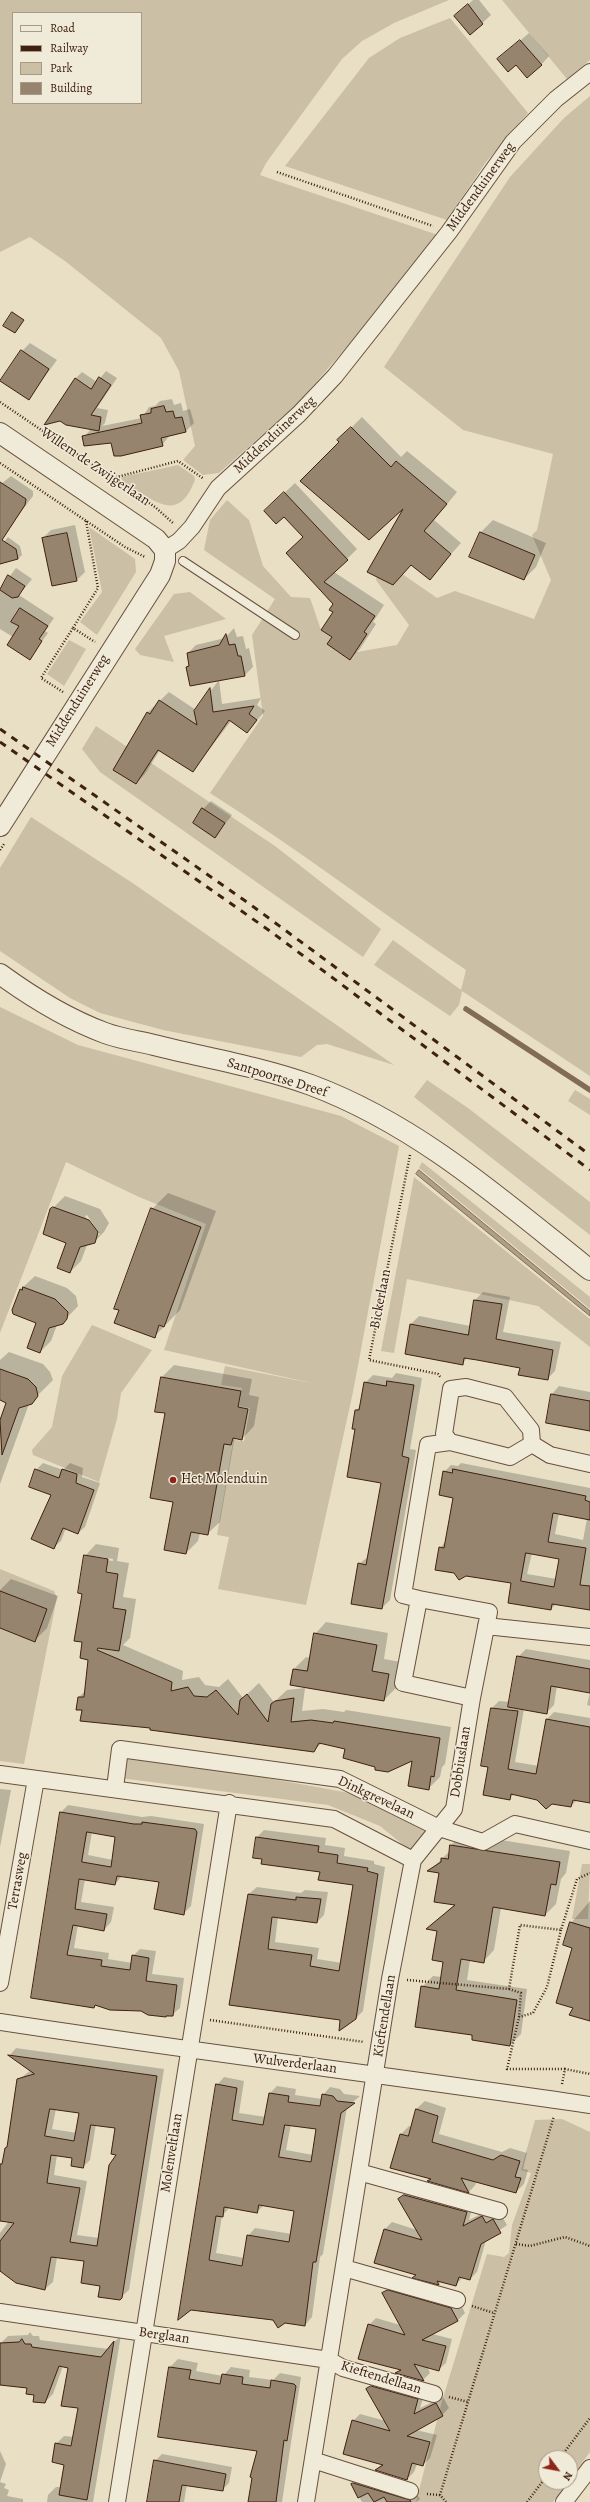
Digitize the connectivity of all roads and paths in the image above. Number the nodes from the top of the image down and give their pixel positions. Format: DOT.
graph roads {
  1 [pos="590,72"];
  2 [pos="277,172"];
  3 [pos="449,232"];
  4 [pos="0,402"];
  5 [pos="0,433"];
  6 [pos="0,463"];
  7 [pos="112,478"];
  8 [pos="218,488"];
  9 [pos="86,521"];
  10 [pos="172,545"];
  11 [pos="146,558"];
  12 [pos="183,561"];
  13 [pos="73,628"];
  14 [pos="295,635"];
  15 [pos="100,645"];
  16 [pos="68,695"];
  17 [pos="0,826"];
  18 [pos="0,974"];
  19 [pos="417,1155"];
  20 [pos="590,1270"];
  21 [pos="451,1389"];
  22 [pos="450,1442"];
  23 [pos="532,1444"];
  24 [pos="590,1464"];
  25 [pos="419,1599"];
  26 [pos="486,1626"];
  27 [pos="590,1637"];
  28 [pos="472,1698"];
  29 [pos="0,1774"];
  30 [pos="36,1779"];
  31 [pos="115,1788"];
  32 [pos="229,1803"];
  33 [pos="439,1828"];
  34 [pos="590,1841"];
  35 [pos="413,1860"];
  36 [pos="590,1873"];
  37 [pos="561,1930"];
  38 [pos="390,1979"];
  39 [pos="0,1983"];
  40 [pos="509,1989"];
  41 [pos="519,2017"];
  42 [pos="193,2018"];
  43 [pos="0,2022"];
  44 [pos="380,2045"];
  45 [pos="188,2051"];
  46 [pos="565,2069"];
  47 [pos="375,2074"];
  48 [pos="590,2074"];
  49 [pos="559,2100"];
  50 [pos="590,2105"];
  51 [pos="359,2172"];
  52 [pos="499,2211"];
  53 [pos="516,2244"];
  54 [pos="590,2246"];
  55 [pos="344,2268"];
  56 [pos="456,2300"];
  57 [pos="0,2312"];
  58 [pos="144,2334"];
  59 [pos="329,2360"];
  60 [pos="434,2394"];
  61 [pos="590,2418"];
  62 [pos="566,2450"];
  63 [pos="313,2460"];
  64 [pos="590,2468"];
  65 [pos="538,2488"];
  66 [pos="410,2491"];
  67 [pos="117,2502"];
  68 [pos="306,2502"];
  69 [pos="446,2502"];
  70 [pos="527,2502"];
  71 [pos="564,2502"];
  1 -- 3 [label="street, Middenduinerweg"];
  2 -- 3 [label="path"];
  3 -- 8 [label="street, Middenduinerweg"];
  4 -- 7 [label="path, Willem de Zwijgerlaan"];
  5 -- 10 [label="street, Willem de Zwijgerlaan"];
  6 -- 9 [label="path"];
  7 -- 8 [label="path"];
  7 -- 10 [label="path, Willem de Zwijgerlaan"];
  8 -- 10 [label="street, Middenduinerweg"];
  9 -- 11 [label="path"];
  9 -- 13 [label="path"];
  10 -- 17 [label="street, Middenduinerweg"];
  12 -- 14 [label="lane"];
  13 -- 15 [label="path"];
  13 -- 16 [label="path"];
  18 -- 20 [label="street, Santpoortse Dreef"];
  19 -- 21 [label="path, Bickerlaan"];
  21 -- 22 [label="street"];
  21 -- 23 [label="street"];
  22 -- 23 [label="street"];
  22 -- 25 [label="street"];
  23 -- 24 [label="street"];
  25 -- 26 [label="street, Dobbiuslaan"];
  25 -- 28 [label="street"];
  26 -- 27 [label="street"];
  26 -- 28 [label="street, Dobbiuslaan"];
  28 -- 33 [label="street, Dobbiuslaan"];
  29 -- 30 [label="street"];
  30 -- 31 [label="street"];
  30 -- 39 [label="street, Terrasweg"];
  31 -- 32 [label="street"];
  31 -- 33 [label="street, Dinkgrevelaan"];
  32 -- 35 [label="street"];
  32 -- 42 [label="street, Molenveltlaan"];
  33 -- 34 [label="street, Dinkgrevelaan"];
  33 -- 35 [label="street, Dobbiuslaan"];
  35 -- 38 [label="street, Kieftendellaan"];
  36 -- 37 [label="path"];
  37 -- 40 [label="path"];
  37 -- 41 [label="path"];
  38 -- 40 [label="path"];
  38 -- 44 [label="street, Kieftendellaan"];
  40 -- 41 [label="path"];
  41 -- 46 [label="path"];
  42 -- 44 [label="path"];
  42 -- 45 [label="street, Molenveltlaan"];
  43 -- 45 [label="street, Wulverderlaan"];
  44 -- 47 [label="street, Kieftendellaan"];
  45 -- 47 [label="street, Wulverderlaan"];
  45 -- 58 [label="street, Molenveltlaan"];
  46 -- 48 [label="path"];
  46 -- 49 [label="path"];
  47 -- 49 [label="street, Wulverderlaan"];
  47 -- 51 [label="street, Kieftendellaan"];
  49 -- 50 [label="street, Wulverderlaan"];
  49 -- 53 [label="path"];
  51 -- 52 [label="street"];
  51 -- 55 [label="street, Kieftendellaan"];
  53 -- 54 [label="path"];
  53 -- 69 [label="path"];
  55 -- 56 [label="street"];
  55 -- 59 [label="street, Kieftendellaan"];
  57 -- 58 [label="street, Berglaan"];
  58 -- 59 [label="street, Berglaan"];
  58 -- 67 [label="street, Molenveltlaan"];
  59 -- 60 [label="street, Kieftendellaan"];
  59 -- 63 [label="street, Kieftendellaan"];
  61 -- 62 [label="path"];
  63 -- 66 [label="street"];
  63 -- 68 [label="street, Kieftendellaan"];
  64 -- 71 [label="street"];
  65 -- 70 [label="path"];
}
